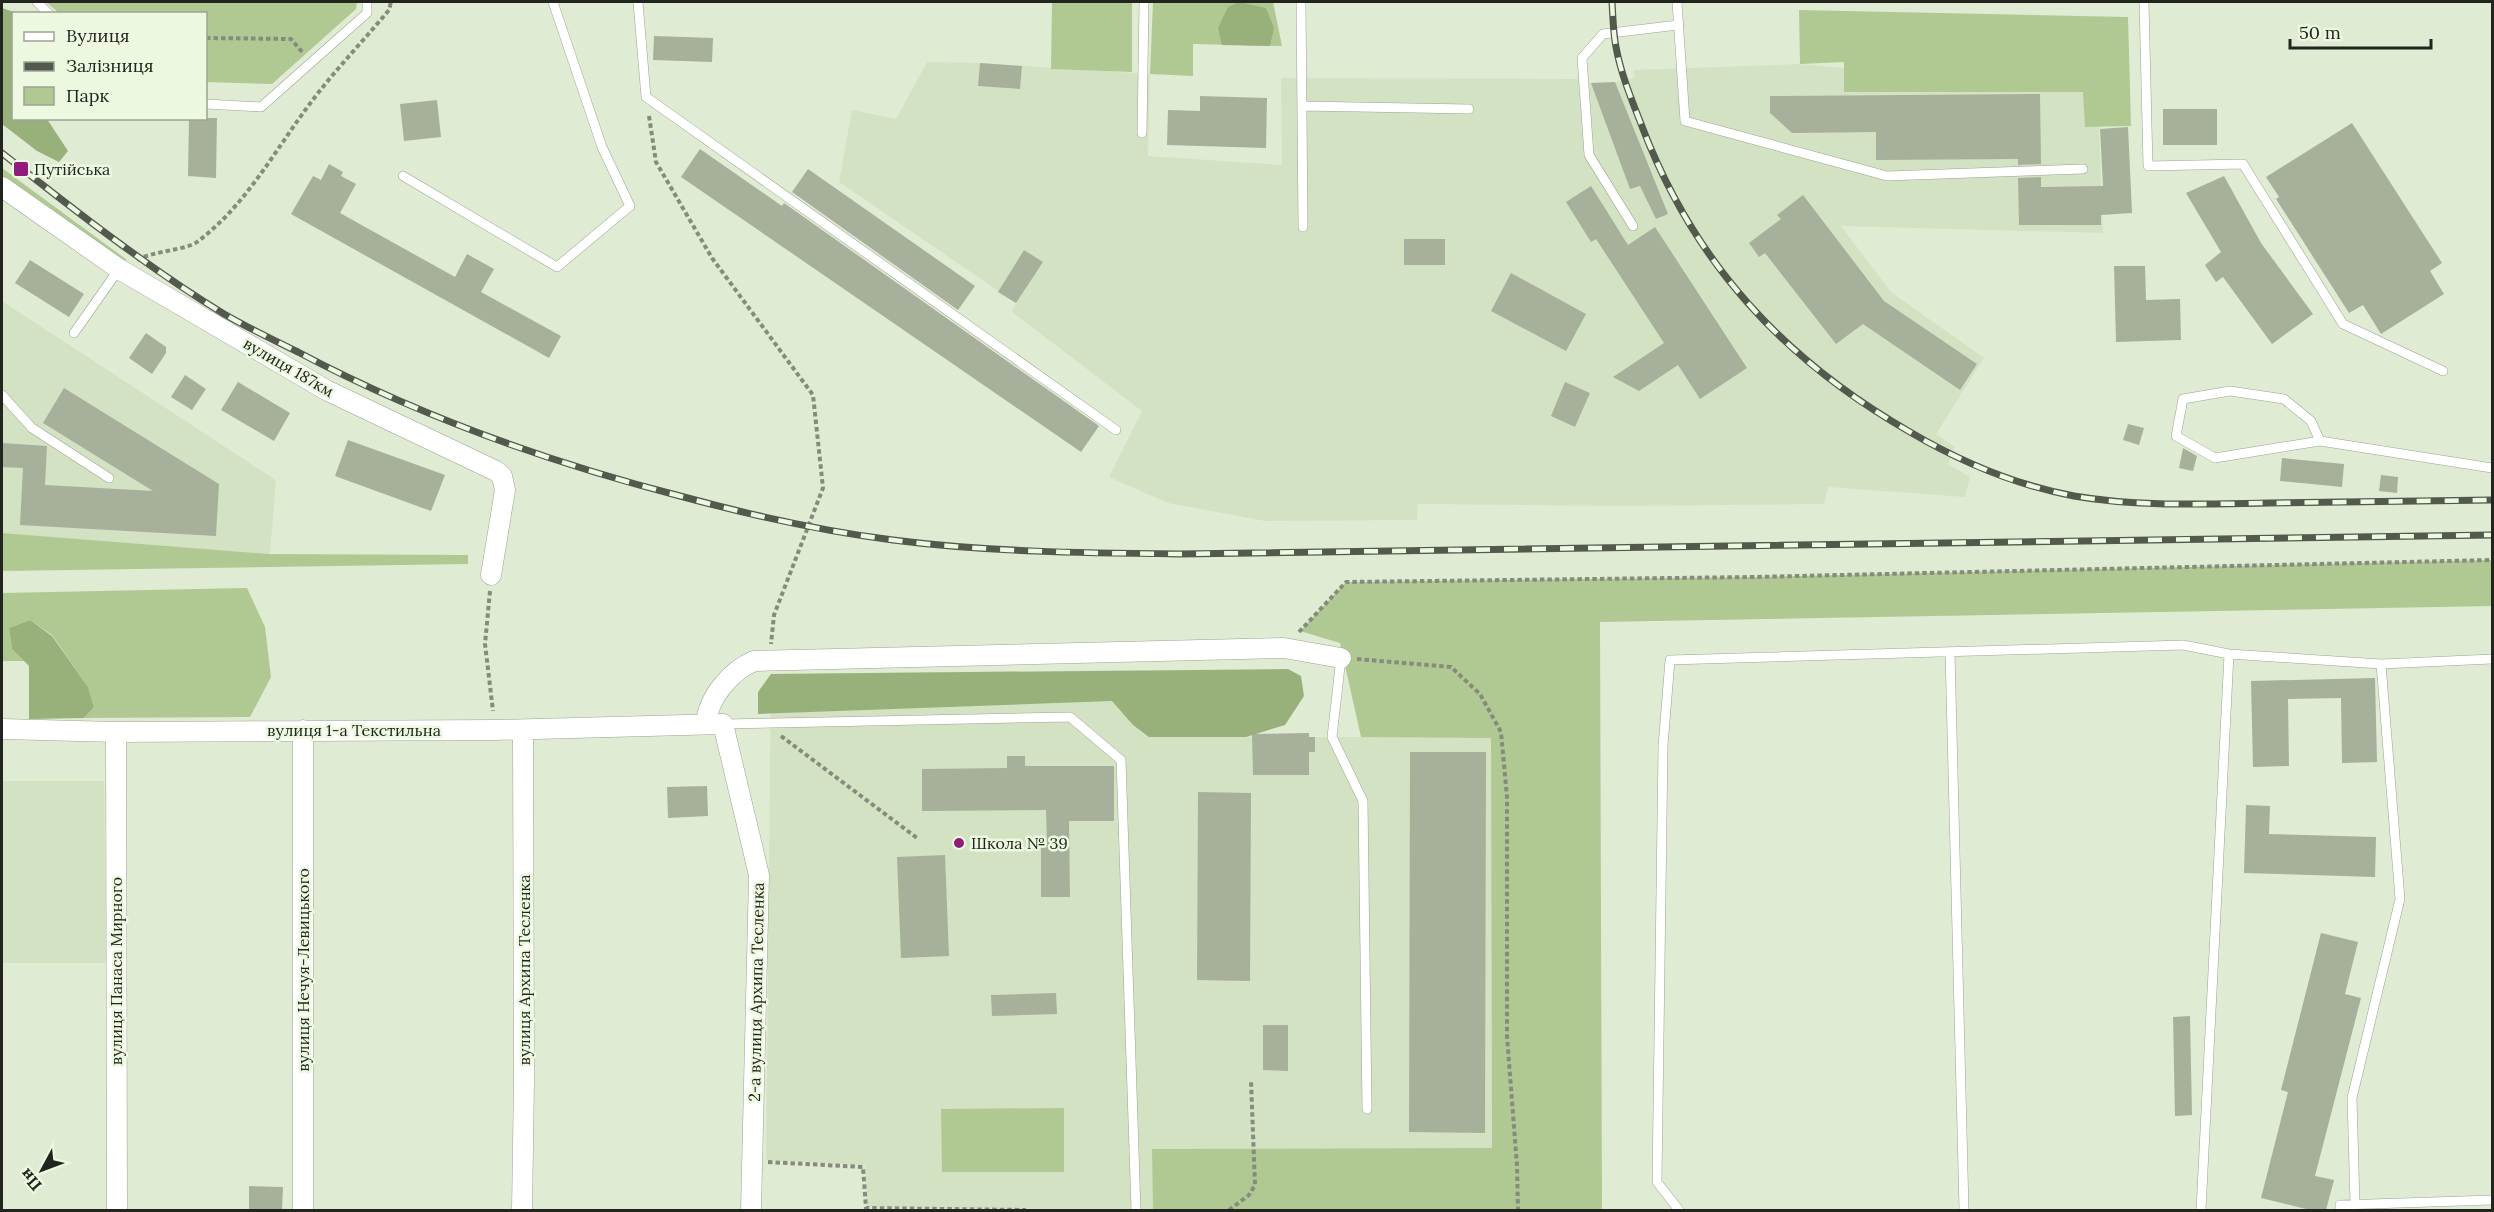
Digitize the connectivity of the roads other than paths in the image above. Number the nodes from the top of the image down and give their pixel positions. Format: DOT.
graph roads {
  1 [pos="367,2"];
  2 [pos="553,2"];
  3 [pos="638,2"];
  4 [pos="1144,2"];
  5 [pos="1301,2"];
  6 [pos="1677,2"];
  7 [pos="2144,2"];
  8 [pos="1678,26"];
  9 [pos="207,104"];
  10 [pos="1302,106"];
  11 [pos="1469,109"];
  12 [pos="1142,133"];
  13 [pos="2083,169"];
  14 [pos="403,176"];
  15 [pos="2,187"];
  16 [pos="1633,226"];
  17 [pos="1303,227"];
  18 [pos="119,269"];
  19 [pos="74,333"];
  20 [pos="2443,371"];
  21 [pos="2,395"];
  22 [pos="1116,430"];
  23 [pos="2320,441"];
  24 [pos="2493,468"];
  25 [pos="109,478"];
  26 [pos="491,574"];
  27 [pos="1950,652"];
  28 [pos="2229,654"];
  29 [pos="1341,658"];
  30 [pos="2493,659"];
  31 [pos="2381,664"];
  32 [pos="715,724"];
  33 [pos="2,729"];
  34 [pos="303,730"];
  35 [pos="523,730"];
  36 [pos="116,732"];
  37 [pos="1367,1109"];
  38 [pos="2493,1200"];
  39 [pos="2355,1204"];
  40 [pos="117,1210"];
  41 [pos="303,1210"];
  42 [pos="522,1210"];
  43 [pos="751,1210"];
  44 [pos="1136,1210"];
  45 [pos="1679,1210"];
  46 [pos="1964,1210"];
  47 [pos="2202,1210"];
  48 [pos="2340,1210"];
  1 -- 9 [label="lane"];
  2 -- 14 [label="lane"];
  3 -- 22 [label="lane"];
  4 -- 12 [label="lane"];
  5 -- 10 [label="lane"];
  6 -- 8 [label="lane"];
  7 -- 20 [label="lane"];
  8 -- 13 [label="lane"];
  8 -- 16 [label="lane"];
  10 -- 11 [label="lane"];
  10 -- 17 [label="lane"];
  15 -- 18 [label="street, вулиця 187км"];
  18 -- 19 [label="lane"];
  18 -- 26 [label="street, вулиця 187км"];
  21 -- 25 [label="lane"];
  23 -- 23 [label="lane"];
  23 -- 24 [label="lane"];
  27 -- 28 [label="lane"];
  27 -- 45 [label="lane"];
  27 -- 46 [label="lane"];
  28 -- 31 [label="lane"];
  28 -- 47 [label="lane"];
  29 -- 32 [label="street"];
  29 -- 37 [label="lane"];
  30 -- 31 [label="lane"];
  31 -- 39 [label="lane"];
  32 -- 35 [label="street, вулиця 1-а Текстильна"];
  32 -- 43 [label="street, 2-а вулиця Архипа Тесленка"];
  32 -- 44 [label="lane"];
  33 -- 36 [label="street, вулиця 1-а Текстильна"];
  34 -- 35 [label="street, вулиця 1-а Текстильна"];
  34 -- 36 [label="street, вулиця 1-а Текстильна"];
  34 -- 41 [label="street, вулиця Нечуя-Левицького"];
  35 -- 42 [label="street, вулиця Архипа Тесленка"];
  36 -- 40 [label="street, вулиця Панаса Мирного"];
  38 -- 39 [label="lane"];
  39 -- 48 [label="lane"];
}
